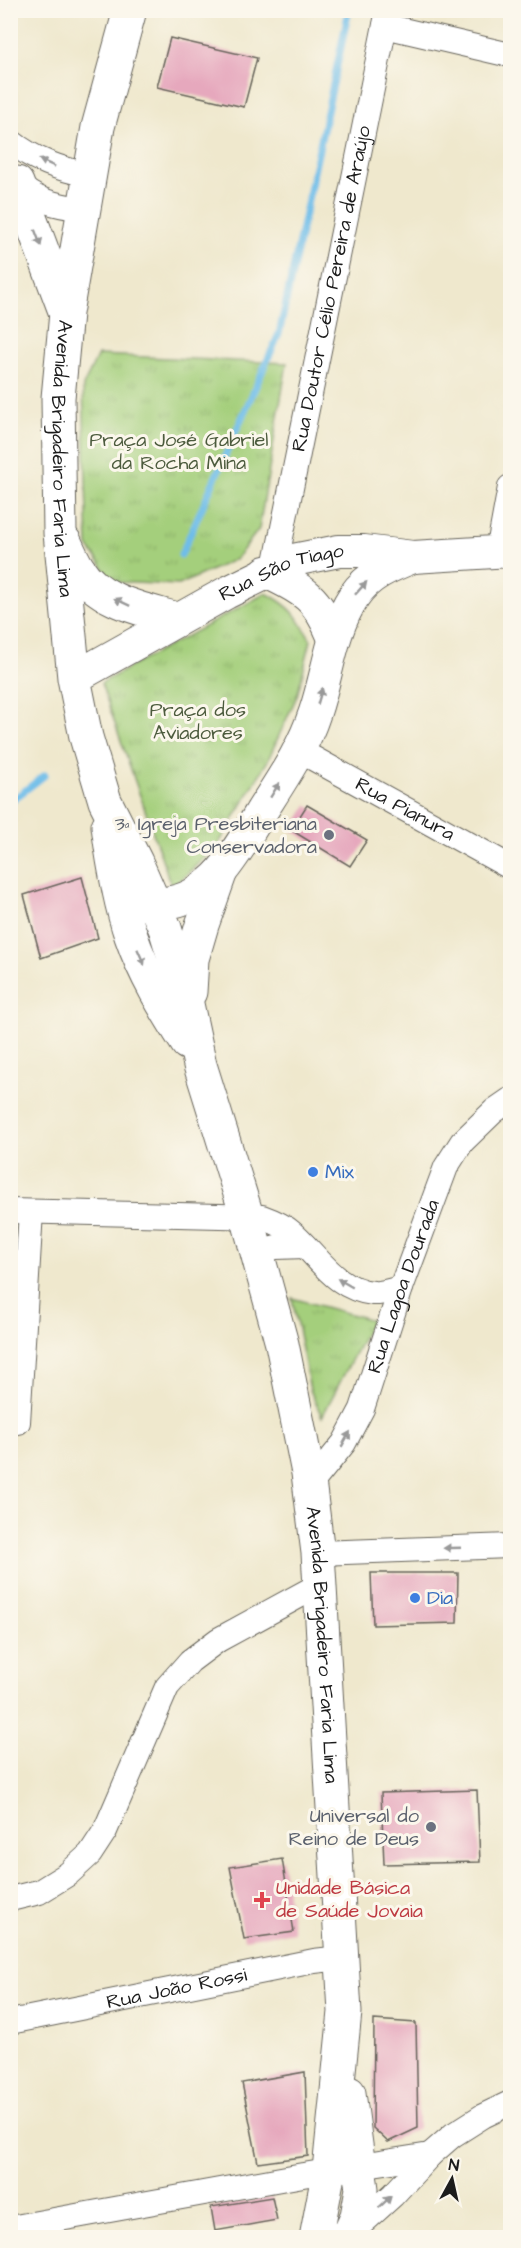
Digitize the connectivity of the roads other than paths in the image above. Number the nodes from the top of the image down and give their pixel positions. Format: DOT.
graph roads {
  1 [pos="123,17"];
  2 [pos="387,18"];
  3 [pos="510,55"];
  4 [pos="10,141"];
  5 [pos="89,175"];
  6 [pos="14,177"];
  7 [pos="83,209"];
  8 [pos="66,313"];
  9 [pos="510,487"];
  10 [pos="60,533"];
  11 [pos="504,551"];
  12 [pos="413,557"];
  13 [pos="270,570"];
  14 [pos="177,619"];
  15 [pos="334,639"];
  16 [pos="74,678"];
  17 [pos="300,751"];
  18 [pos="510,867"];
  19 [pos="220,874"];
  20 [pos="138,903"];
  21 [pos="189,1012"];
  22 [pos="200,1065"];
  23 [pos="510,1100"];
  24 [pos="21,1211"];
  25 [pos="247,1216"];
  26 [pos="305,1246"];
  27 [pos="257,1252"];
  28 [pos="401,1288"];
  29 [pos="18,1422"];
  30 [pos="310,1485"];
  31 [pos="510,1546"];
  32 [pos="318,1553"];
  33 [pos="319,1585"];
  34 [pos="10,1899"];
  35 [pos="341,1958"];
  36 [pos="10,2022"];
  37 [pos="510,2103"];
  38 [pos="430,2155"];
  39 [pos="344,2168"];
  40 [pos="10,2228"];
  41 [pos="333,2233"];
  1 -- 5 [label="main road, Avenida Brigadeiro Faria Lima"];
  2 -- 3 [label="street"];
  2 -- 13 [label="street, Rua Doutor Célio Pereira de Araújo"];
  5 -- 4 [label="street, one-way"];
  5 -- 7 [label="main road, Avenida Brigadeiro Faria Lima"];
  6 -- 7 [label="street"];
  6 -- 8 [label="main road, one-way"];
  7 -- 8 [label="main road, Avenida Brigadeiro Faria Lima"];
  8 -- 10 [label="main road, Avenida Brigadeiro Faria Lima"];
  9 -- 11 [label="street"];
  14 -- 10 [label="main road, one-way"];
  10 -- 16 [label="main road, Avenida Brigadeiro Faria Lima"];
  11 -- 12 [label="street, Rua São Tiago"];
  12 -- 13 [label="street, Rua São Tiago"];
  15 -- 12 [label="street, one-way"];
  13 -- 14 [label="street, Rua São Tiago"];
  13 -- 15 [label="street"];
  14 -- 16 [label="street, Rua São Tiago"];
  17 -- 15 [label="street, one-way"];
  16 -- 20 [label="main road, Avenida Brigadeiro Faria Lima"];
  17 -- 18 [label="street, Rua Pianura"];
  19 -- 17 [label="street, one-way"];
  19 -- 20 [label="street"];
  19 -- 21 [label="main road"];
  20 -- 21 [label="main road, Avenida Brigadeiro Faria Lima"];
  20 -- 22 [label="main road, Avenida Brigadeiro Faria Lima, one-way"];
  21 -- 22 [label="main road, Avenida Brigadeiro Faria Lima"];
  22 -- 25 [label="main road, Avenida Brigadeiro Faria Lima"];
  23 -- 28 [label="street, Rua Lagoa Dourada"];
  24 -- 25 [label="street"];
  24 -- 29 [label="street"];
  25 -- 26 [label="street"];
  25 -- 27 [label="main road, Avenida Brigadeiro Faria Lima"];
  26 -- 27 [label="street"];
  28 -- 26 [label="street, one-way"];
  27 -- 30 [label="main road, Avenida Brigadeiro Faria Lima"];
  30 -- 28 [label="street, Rua Lagoa Dourada, one-way"];
  30 -- 32 [label="main road, Avenida Brigadeiro Faria Lima"];
  31 -- 32 [label="street, one-way"];
  32 -- 33 [label="main road, Avenida Brigadeiro Faria Lima"];
  33 -- 34 [label="street"];
  33 -- 35 [label="main road, Avenida Brigadeiro Faria Lima"];
  35 -- 36 [label="street, Rua João Rossi"];
  35 -- 39 [label="main road, Avenida Brigadeiro Faria Lima"];
  37 -- 38 [label="street"];
  38 -- 39 [label="street"];
  41 -- 38 [label="street, one-way"];
  39 -- 40 [label="street"];
  39 -- 41 [label="main road, Avenida Brigadeiro Faria Lima"];
}
